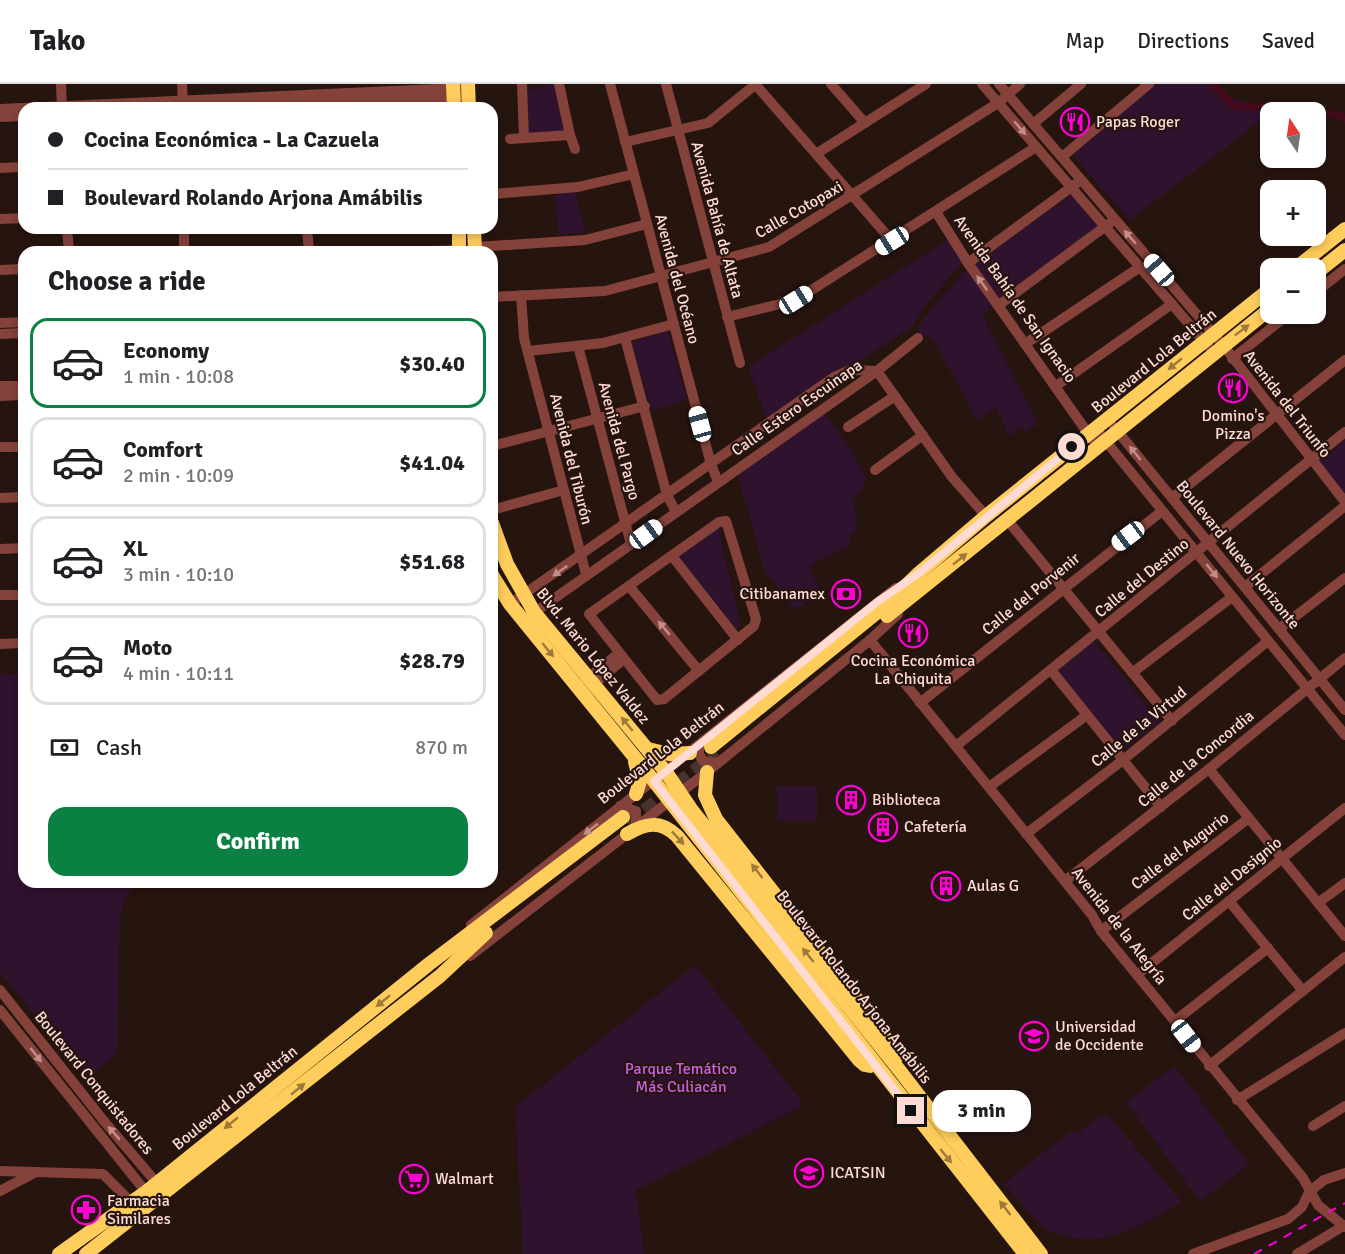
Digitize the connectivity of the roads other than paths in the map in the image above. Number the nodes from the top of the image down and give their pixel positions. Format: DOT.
graph roads {
  1 [pos="62,84"];
  2 [pos="182,84"];
  3 [pos="533,84"];
  4 [pos="559,84"];
  5 [pos="610,84"];
  6 [pos="666,84"];
  7 [pos="756,84"];
  8 [pos="831,84"];
  9 [pos="926,84"];
  10 [pos="982,84"];
  11 [pos="999,84"];
  12 [pos="1020,84"];
  13 [pos="1081,84"];
  14 [pos="1149,84"];
  15 [pos="522,85"];
  16 [pos="910,88"];
  17 [pos="453,94"];
  18 [pos="468,94"];
  19 [pos="1008,95"];
  20 [pos="62,102"];
  21 [pos="183,102"];
  22 [pos="301,102"];
  23 [pos="998,103"];
  24 [pos="18,108"];
  25 [pos="0,109"];
  26 [pos="18,116"];
  27 [pos="0,117"];
  28 [pos="865,123"];
  29 [pos="1033,124"];
  30 [pos="678,130"];
  31 [pos="570,135"];
  32 [pos="524,138"];
  33 [pos="510,139"];
  34 [pos="625,142"];
  35 [pos="1036,147"];
  36 [pos="575,149"];
  37 [pos="816,154"];
  38 [pos="1062,157"];
  39 [pos="18,167"];
  40 [pos="0,168"];
  41 [pos="634,174"];
  42 [pos="1081,180"];
  43 [pos="1071,188"];
  44 [pos="498,194"];
  45 [pos="853,196"];
  46 [pos="936,212"];
  47 [pos="18,218"];
  48 [pos="0,219"];
  49 [pos="1115,219"];
  50 [pos="647,224"];
  51 [pos="1105,226"];
  52 [pos="1345,229"];
  53 [pos="892,241"];
  54 [pos="498,247"];
  55 [pos="1345,250"];
  56 [pos="1309,258"];
  57 [pos="713,263"];
  58 [pos="968,263"];
  59 [pos="1326,265"];
  60 [pos="1140,267"];
  61 [pos="18,269"];
  62 [pos="1345,269"];
  63 [pos="0,270"];
  64 [pos="661,277"];
  65 [pos="1326,284"];
  66 [pos="521,295"];
  67 [pos="498,297"];
  68 [pos="1260,297"];
  69 [pos="1172,304"];
  70 [pos="999,305"];
  71 [pos="727,317"];
  72 [pos="1260,318"];
  73 [pos="18,322"];
  74 [pos="0,323"];
  75 [pos="674,324"];
  76 [pos="1272,324"];
  77 [pos="18,333"];
  78 [pos="0,334"];
  79 [pos="625,338"];
  80 [pos="918,338"];
  81 [pos="1209,338"];
  82 [pos="1025,344"];
  83 [pos="578,346"];
  84 [pos="528,351"];
  85 [pos="1224,352"];
  86 [pos="1345,360"];
  87 [pos="740,363"];
  88 [pos="876,371"];
  89 [pos="0,386"];
  90 [pos="18,386"];
  91 [pos="1056,386"];
  92 [pos="18,395"];
  93 [pos="0,396"];
  94 [pos="895,396"];
  95 [pos="645,406"];
  96 [pos="1276,415"];
  97 [pos="597,418"];
  98 [pos="1112,425"];
  99 [pos="848,427"];
  100 [pos="548,430"];
  101 [pos="1091,431"];
  102 [pos="1345,432"];
  103 [pos="923,435"];
  104 [pos="1102,443"];
  105 [pos="498,444"];
  106 [pos="0,447"];
  107 [pos="18,447"];
  108 [pos="1312,460"];
  109 [pos="711,464"];
  110 [pos="875,470"];
  111 [pos="1150,471"];
  112 [pos="1138,481"];
  113 [pos="718,482"];
  114 [pos="564,489"];
  115 [pos="667,495"];
  116 [pos="18,497"];
  117 [pos="0,498"];
  118 [pos="1172,498"];
  119 [pos="1345,502"];
  120 [pos="1345,507"];
  121 [pos="498,508"];
  122 [pos="1162,511"];
  123 [pos="675,512"];
  124 [pos="986,516"];
  125 [pos="1008,521"];
  126 [pos="625,524"];
  127 [pos="498,540"];
  128 [pos="631,544"];
  129 [pos="1209,544"];
  130 [pos="18,548"];
  131 [pos="0,549"];
  132 [pos="1197,554"];
  133 [pos="581,556"];
  134 [pos="672,556"];
  135 [pos="586,574"];
  136 [pos="1345,578"];
  137 [pos="498,585"];
  138 [pos="928,585"];
  139 [pos="629,586"];
  140 [pos="1245,587"];
  141 [pos="1062,588"];
  142 [pos="18,595"];
  143 [pos="0,596"];
  144 [pos="524,596"];
  145 [pos="1232,597"];
  146 [pos="510,604"];
  147 [pos="529,617"];
  148 [pos="1279,629"];
  149 [pos="1099,632"];
  150 [pos="738,639"];
  151 [pos="870,640"];
  152 [pos="1268,641"];
  153 [pos="18,643"];
  154 [pos="0,644"];
  155 [pos="621,657"];
  156 [pos="1345,658"];
  157 [pos="1051,670"];
  158 [pos="699,671"];
  159 [pos="1132,673"];
  160 [pos="1319,678"];
  161 [pos="592,681"];
  162 [pos="1307,688"];
  163 [pos="580,691"];
  164 [pos="920,703"];
  165 [pos="1345,710"];
  166 [pos="1087,715"];
  167 [pos="1172,721"];
  168 [pos="1345,735"];
  169 [pos="956,746"];
  170 [pos="646,748"];
  171 [pos="707,752"];
  172 [pos="632,755"];
  173 [pos="1123,760"];
  174 [pos="1209,769"];
  175 [pos="665,771"];
  176 [pos="707,772"];
  177 [pos="653,780"];
  178 [pos="989,787"];
  179 [pos="636,794"];
  180 [pos="673,796"];
  181 [pos="1161,807"];
  182 [pos="1345,808"];
  183 [pos="1248,818"];
  184 [pos="627,821"];
  185 [pos="1026,834"];
  186 [pos="1282,859"];
  187 [pos="1065,881"];
  188 [pos="1345,883"];
  189 [pos="1229,901"];
  190 [pos="1318,903"];
  191 [pos="1101,931"];
  192 [pos="1345,936"];
  193 [pos="1268,948"];
  194 [pos="1345,957"];
  195 [pos="1138,974"];
  196 [pos="0,990"];
  197 [pos="1303,991"];
  198 [pos="0,1010"];
  199 [pos="1174,1021"];
  200 [pos="1345,1033"];
  201 [pos="875,1066"];
  202 [pos="1209,1066"];
  203 [pos="900,1071"];
  204 [pos="1237,1100"];
  205 [pos="1345,1106"];
  206 [pos="1313,1125"];
  207 [pos="0,1171"];
  208 [pos="38,1171"];
  209 [pos="1345,1173"];
  210 [pos="161,1188"];
  211 [pos="0,1191"];
  212 [pos="1310,1192"];
  213 [pos="150,1197"];
  214 [pos="137,1208"];
  215 [pos="1345,1226"];
  216 [pos="59,1254"];
  217 [pos="86,1254"];
  218 [pos="1025,1254"];
  219 [pos="1041,1254"];
  220 [pos="1192,1254"];
  221 [pos="1297,1254"];
  1 -- 20 [label="street"];
  2 -- 21 [label="street"];
  3 -- 15 [label="street"];
  4 -- 31 [label="street"];
  5 -- 34 [label="street, Avenida del Océano"];
  6 -- 30 [label="street, Avenida Bahía de Altata"];
  7 -- 30 [label="street"];
  7 -- 37 [label="street"];
  8 -- 28 [label="street"];
  9 -- 16 [label="street"];
  10 -- 23 [label="street"];
  11 -- 19 [label="street"];
  12 -- 19 [label="street, Calle Cotopaxi"];
  13 -- 29 [label="street"];
  14 -- 38 [label="street"];
  15 -- 32 [label="street"];
  16 -- 28 [label="street"];
  17 -- 18 [label="street"];
  17 -- 22 [label="street"];
  19 -- 23 [label="street, Calle Cotopaxi"];
  19 -- 29 [label="street"];
  23 -- 35 [label="street, one-way"];
  23 -- 45 [label="street, Calle Cotopaxi"];
  24 -- 25 [label="street"];
  26 -- 27 [label="street"];
  28 -- 37 [label="street"];
  29 -- 38 [label="street"];
  30 -- 34 [label="street"];
  30 -- 57 [label="street, Avenida Bahía de Altata"];
  31 -- 32 [label="street"];
  31 -- 36 [label="street"];
  32 -- 33 [label="street"];
  34 -- 41 [label="street, Avenida del Océano"];
  35 -- 43 [label="street"];
  35 -- 46 [label="street"];
  37 -- 45 [label="street"];
  38 -- 42 [label="street"];
  39 -- 40 [label="street"];
  41 -- 44 [label="street"];
  41 -- 50 [label="street, Avenida del Océano"];
  42 -- 43 [label="street"];
  42 -- 49 [label="street"];
  43 -- 51 [label="street"];
  43 -- 58 [label="street"];
  45 -- 53 [label="street"];
  45 -- 57 [label="street, Calle Cotopaxi"];
  46 -- 53 [label="street"];
  46 -- 58 [label="street, Avenida Bahía de San Ignacio"];
  47 -- 48 [label="street"];
  49 -- 51 [label="street"];
  81 -- 49 [label="street, one-way"];
  50 -- 54 [label="street"];
  50 -- 64 [label="street, Avenida del Océano"];
  51 -- 60 [label="street"];
  51 -- 70 [label="street"];
  52 -- 56 [label="main road"];
  53 -- 71 [label="street"];
  55 -- 59 [label="main road"];
  57 -- 64 [label="street, Calle Cotopaxi"];
  57 -- 71 [label="street, Avenida Bahía de Altata"];
  70 -- 58 [label="street, Avenida Bahía de San Ignacio, one-way"];
  60 -- 69 [label="street"];
  60 -- 82 [label="street"];
  61 -- 63 [label="street"];
  62 -- 65 [label="street"];
  64 -- 66 [label="street, Calle Cotopaxi"];
  64 -- 75 [label="street, Avenida del Océano"];
  66 -- 67 [label="street, Calle Cotopaxi"];
  66 -- 84 [label="street, Avenida del Tiburón"];
  68 -- 81 [label="main road, Boulevard Lola Beltrán"];
  69 -- 81 [label="street"];
  69 -- 91 [label="street"];
  70 -- 82 [label="street, Avenida Bahía de San Ignacio"];
  71 -- 87 [label="street, Avenida Bahía de Altata"];
  85 -- 72 [label="main road, Boulevard Lola Beltrán, one-way"];
  73 -- 74 [label="street"];
  75 -- 79 [label="street"];
  75 -- 109 [label="street, Avenida del Océano"];
  76 -- 85 [label="street"];
  77 -- 78 [label="street"];
  79 -- 83 [label="street"];
  79 -- 95 [label="street"];
  80 -- 88 [label="street"];
  81 -- 85 [label="street, Avenida del Triunfo"];
  81 -- 98 [label="main road, Boulevard Lola Beltrán, one-way"];
  82 -- 91 [label="street, Avenida Bahía de San Ignacio"];
  83 -- 84 [label="street"];
  83 -- 97 [label="street, Avenida del Pargo"];
  84 -- 100 [label="street, Avenida del Tiburón"];
  85 -- 96 [label="street, Avenida del Triunfo"];
  85 -- 98 [label="main road, Boulevard Lola Beltrán"];
  86 -- 96 [label="street"];
  88 -- 94 [label="street"];
  88 -- 109 [label="street, Calle Estero Escuinapa"];
  88 -- 113 [label="street, Calle Estero Escuinapa"];
  89 -- 90 [label="street"];
  91 -- 101 [label="street, Avenida Bahía de San Ignacio"];
  92 -- 93 [label="street"];
  94 -- 99 [label="street"];
  94 -- 103 [label="street"];
  95 -- 97 [label="street"];
  95 -- 115 [label="street"];
  96 -- 108 [label="street, Avenida del Triunfo"];
  96 -- 118 [label="street"];
  97 -- 100 [label="street"];
  97 -- 126 [label="street, Avenida del Pargo"];
  98 -- 101 [label="main road, Boulevard Lola Beltrán"];
  98 -- 104 [label="main road, Boulevard Lola Beltrán"];
  111 -- 98 [label="street, Boulevard Nuevo Horizonte, one-way"];
  100 -- 105 [label="street"];
  100 -- 114 [label="street, Avenida del Tiburón"];
  101 -- 104 [label="street, Boulevard Nuevo Horizonte"];
  101 -- 124 [label="main road, Boulevard Lola Beltrán"];
  102 -- 108 [label="street, Calle del Destino"];
  103 -- 110 [label="street"];
  103 -- 124 [label="street"];
  104 -- 112 [label="street, Boulevard Nuevo Horizonte"];
  104 -- 125 [label="main road, Boulevard Lola Beltrán"];
  106 -- 107 [label="street"];
  108 -- 119 [label="street, Avenida del Triunfo"];
  108 -- 129 [label="street, Calle del Destino"];
  109 -- 113 [label="street, Avenida del Océano"];
  109 -- 115 [label="street, Calle Estero Escuinapa"];
  111 -- 112 [label="street"];
  111 -- 118 [label="street, Boulevard Nuevo Horizonte"];
  112 -- 122 [label="street, Boulevard Nuevo Horizonte"];
  113 -- 123 [label="street, Calle Estero Escuinapa"];
  114 -- 121 [label="street"];
  114 -- 133 [label="street, Avenida del Tiburón"];
  115 -- 123 [label="street"];
  115 -- 126 [label="street, Calle Estero Escuinapa"];
  116 -- 117 [label="street"];
  118 -- 129 [label="street, Boulevard Nuevo Horizonte"];
  120 -- 140 [label="street"];
  122 -- 132 [label="street, Boulevard Nuevo Horizonte"];
  122 -- 141 [label="street, Calle del Porvenir"];
  123 -- 128 [label="street, Calle Estero Escuinapa"];
  124 -- 171 [label="main road, Boulevard Lola Beltrán"];
  138 -- 125 [label="main road, Boulevard Lola Beltrán, one-way"];
  125 -- 141 [label="street"];
  126 -- 128 [label="street, Avenida del Pargo"];
  126 -- 133 [label="street, Calle Estero Escuinapa"];
  127 -- 144 [label="main road, Blvd. Mario López Valdez"];
  128 -- 135 [label="street, Calle Estero Escuinapa"];
  129 -- 132 [label="street, Calle del Destino"];
  129 -- 140 [label="street, Boulevard Nuevo Horizonte"];
  130 -- 131 [label="street"];
  132 -- 145 [label="street, Boulevard Nuevo Horizonte, one-way"];
  132 -- 149 [label="street, Calle del Destino"];
  133 -- 135 [label="street, Avenida del Tiburón"];
  133 -- 144 [label="street, Calle Estero Escuinapa, one-way"];
  134 -- 139 [label="street"];
  134 -- 150 [label="street"];
  134 -- 150 [label="street"];
  135 -- 147 [label="street, Calle Estero Escuinapa"];
  136 -- 148 [label="street"];
  137 -- 146 [label="main road, Blvd. Mario López Valdez"];
  138 -- 151 [label="street, Boulevard Lola Beltrán"];
  138 -- 171 [label="main road, Boulevard Lola Beltrán"];
  139 -- 155 [label="street"];
  158 -- 139 [label="street, one-way"];
  140 -- 148 [label="street, Boulevard Nuevo Horizonte"];
  141 -- 149 [label="street"];
  141 -- 164 [label="street, Calle del Porvenir"];
  142 -- 143 [label="street"];
  144 -- 146 [label="street, Calle Estero Escuinapa"];
  144 -- 147 [label="main road, Blvd. Mario López Valdez"];
  145 -- 152 [label="street, Boulevard Nuevo Horizonte"];
  145 -- 159 [label="street"];
  146 -- 147 [label="main road, Blvd. Mario López Valdez"];
  147 -- 161 [label="main road, Blvd. Mario López Valdez"];
  147 -- 163 [label="main road, Blvd. Mario López Valdez, one-way"];
  148 -- 160 [label="street, Boulevard Nuevo Horizonte"];
  149 -- 157 [label="street, Calle del Destino"];
  149 -- 159 [label="street"];
  150 -- 158 [label="street"];
  151 -- 164 [label="street, Avenida de la Alegría"];
  151 -- 171 [label="street, Boulevard Lola Beltrán"];
  152 -- 162 [label="street, Boulevard Nuevo Horizonte"];
  152 -- 167 [label="street, Calle de la Virtud"];
  153 -- 154 [label="street"];
  155 -- 158 [label="street"];
  155 -- 161 [label="street"];
  156 -- 160 [label="street, Calle de la Concordia"];
  157 -- 166 [label="street"];
  157 -- 169 [label="street, Calle del Destino"];
  159 -- 167 [label="street"];
  160 -- 162 [label="street, Calle de la Concordia"];
  160 -- 165 [label="street, Boulevard Nuevo Horizonte"];
  161 -- 163 [label="street"];
  170 -- 161 [label="main road, Blvd. Mario López Valdez, one-way"];
  162 -- 168 [label="street, Boulevard Nuevo Horizonte"];
  162 -- 174 [label="street, Calle de la Concordia"];
  163 -- 172 [label="main road, Blvd. Mario López Valdez"];
  164 -- 169 [label="street, Avenida de la Alegría"];
  166 -- 173 [label="street"];
  166 -- 178 [label="street"];
  167 -- 173 [label="street, Calle de la Virtud"];
  169 -- 178 [label="street, Avenida de la Alegría"];
  170 -- 171 [label="main road"];
  170 -- 175 [label="main road, Blvd. Mario López Valdez"];
  171 -- 175 [label="street, Boulevard Lola Beltrán"];
  171 -- 176 [label="street, Boulevard Lola Beltrán"];
  172 -- 177 [label="main road, Blvd. Mario López Valdez"];
  172 -- 179 [label="main road"];
  173 -- 181 [label="street"];
  173 -- 185 [label="street, Calle de la Virtud"];
  174 -- 181 [label="street, Calle de la Concordia"];
  174 -- 183 [label="street"];
  175 -- 177 [label="street, Boulevard Lola Beltrán"];
  175 -- 180 [label="main road, Boulevard Rolando Arjona Amábilis"];
  176 -- 180 [label="street, Boulevard Lola Beltrán"];
  203 -- 176 [label="main road, one-way"];
  177 -- 179 [label="street, Boulevard Lola Beltrán"];
  177 -- 180 [label="main road, Boulevard Rolando Arjona Amábilis"];
  178 -- 185 [label="street, Avenida de la Alegría"];
  179 -- 184 [label="street, Boulevard Lola Beltrán"];
  180 -- 184 [label="street, Boulevard Lola Beltrán"];
  180 -- 201 [label="main road, Boulevard Rolando Arjona Amábilis"];
  203 -- 180 [label="main road, Boulevard Rolando Arjona Amábilis, one-way"];
  181 -- 187 [label="street, Calle de la Concordia"];
  182 -- 186 [label="street, Calle del Designio"];
  183 -- 186 [label="street"];
  183 -- 191 [label="street, Calle del Augurio"];
  184 -- 201 [label="main road, one-way"];
  210 -- 184 [label="main road, Boulevard Lola Beltrán, one-way"];
  184 -- 210 [label="main road, Boulevard Lola Beltrán, one-way"];
  185 -- 187 [label="street, Avenida de la Alegría"];
  186 -- 189 [label="street, Calle del Designio"];
  186 -- 190 [label="street"];
  187 -- 191 [label="street, Avenida de la Alegría"];
  188 -- 190 [label="street"];
  189 -- 193 [label="street"];
  189 -- 195 [label="street, Calle del Designio"];
  190 -- 192 [label="street"];
  191 -- 195 [label="street, Avenida de la Alegría"];
  193 -- 197 [label="street"];
  193 -- 199 [label="street"];
  194 -- 197 [label="street"];
  195 -- 199 [label="street, Avenida de la Alegría"];
  210 -- 196 [label="street, Boulevard Conquistadores, one-way"];
  197 -- 202 [label="street"];
  198 -- 213 [label="street, Boulevard Conquistadores, one-way"];
  199 -- 202 [label="street, Avenida de la Alegría"];
  200 -- 204 [label="street"];
  201 -- 218 [label="main road, Boulevard Rolando Arjona Amábilis, one-way"];
  202 -- 204 [label="street, Avenida de la Alegría"];
  219 -- 203 [label="main road, Boulevard Rolando Arjona Amábilis, one-way"];
  204 -- 212 [label="street, Avenida de la Alegría"];
  205 -- 206 [label="street"];
  207 -- 208 [label="street"];
  208 -- 211 [label="street"];
  208 -- 214 [label="street"];
  209 -- 212 [label="street"];
  210 -- 213 [label="main road, Boulevard Lola Beltrán"];
  212 -- 215 [label="street, Avenida de la Alegría"];
  212 -- 220 [label="street"];
  213 -- 214 [label="main road, Boulevard Lola Beltrán"];
  214 -- 216 [label="main road, Boulevard Lola Beltrán"];
  214 -- 217 [label="main road, Boulevard Lola Beltrán"];
  215 -- 221 [label="street"];
}
